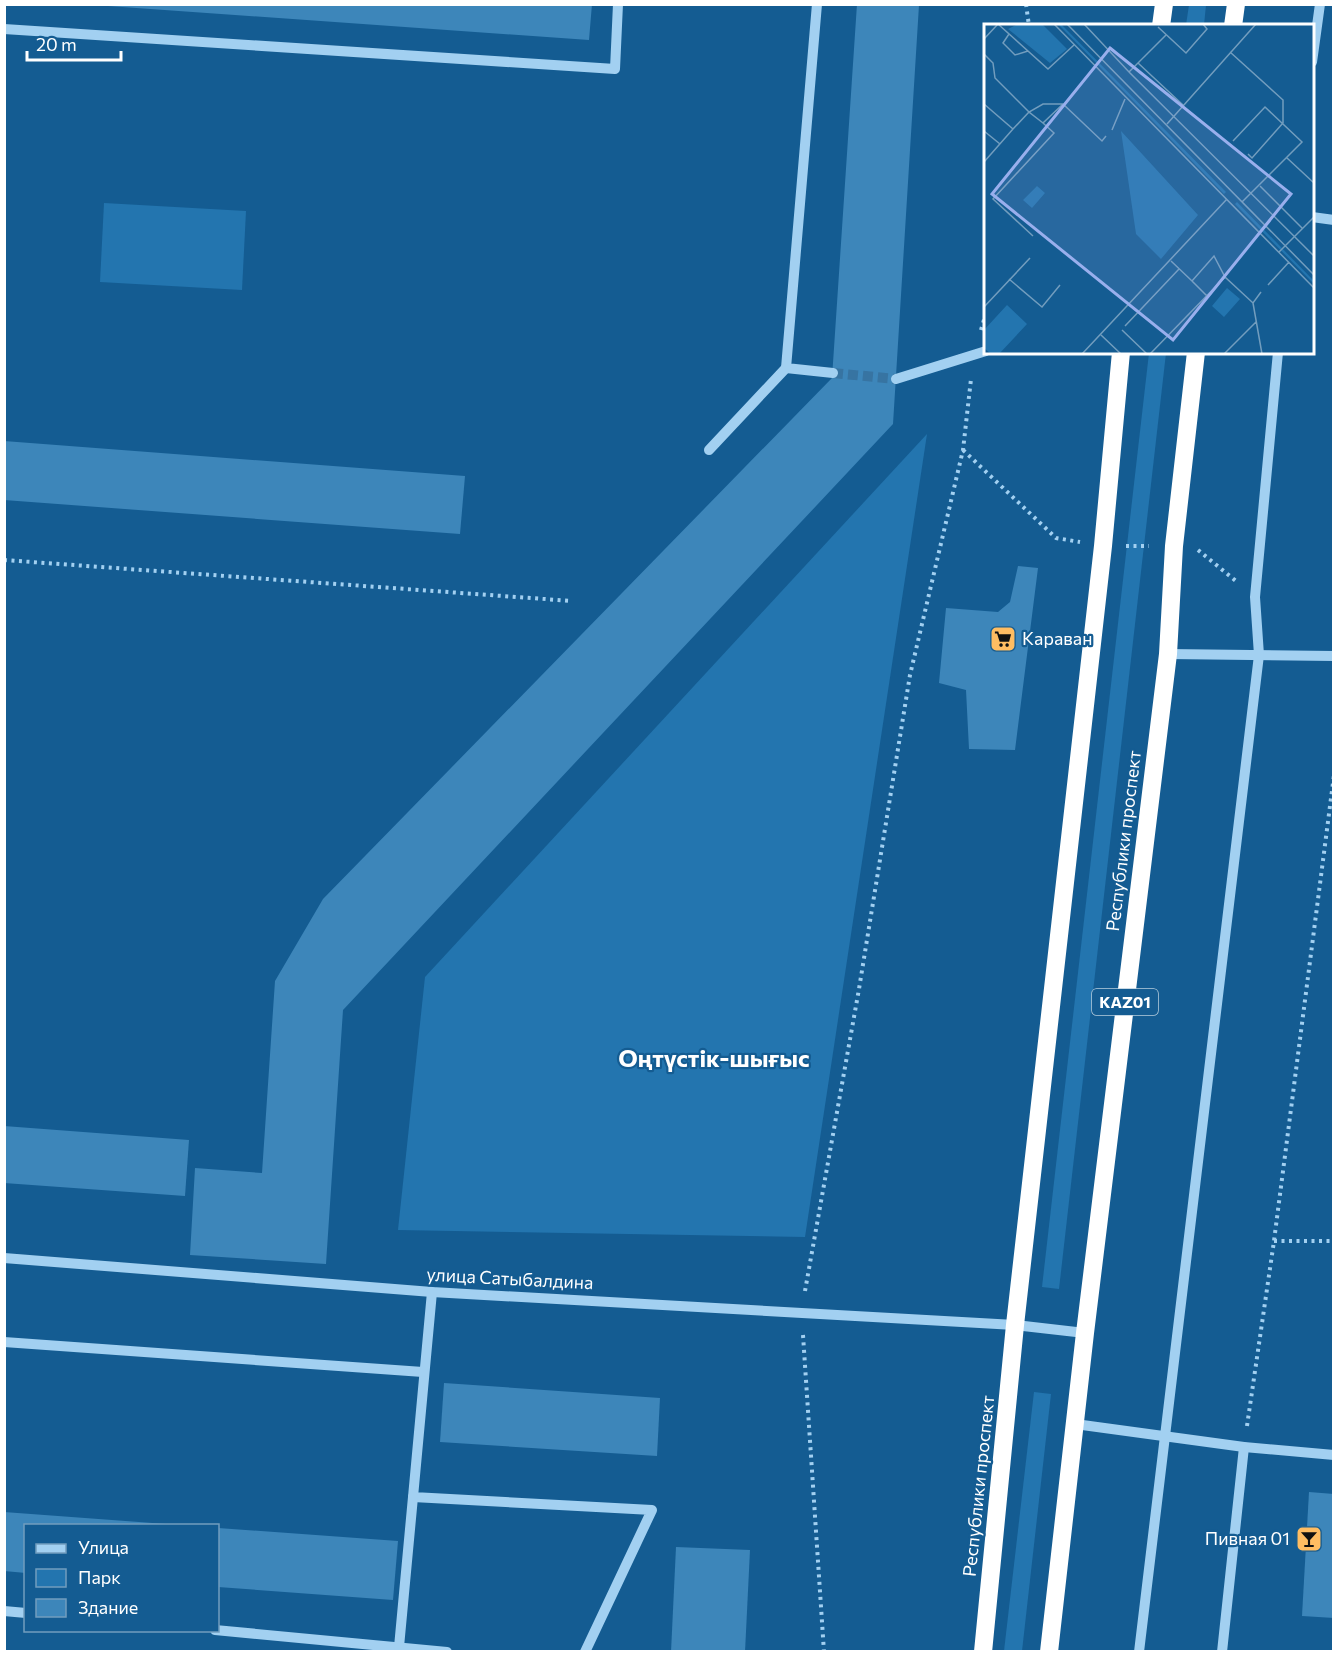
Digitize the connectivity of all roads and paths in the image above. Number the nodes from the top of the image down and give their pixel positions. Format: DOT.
graph roads {
  1 [pos="618,4"];
  2 [pos="818,4"];
  3 [pos="1026,4"];
  4 [pos="1164,4"];
  5 [pos="1236,4"];
  6 [pos="1320,4"];
  7 [pos="1029,24"];
  8 [pos="1161,24"];
  9 [pos="1233,24"];
  10 [pos="4,29"];
  11 [pos="1314,48"];
  12 [pos="1314,217"];
  13 [pos="1334,220"];
  14 [pos="980,352"];
  15 [pos="1121,354"];
  16 [pos="1196,354"];
  17 [pos="1278,354"];
  18 [pos="786,368"];
  19 [pos="833,373"];
  20 [pos="896,379"];
  21 [pos="709,450"];
  22 [pos="963,450"];
  23 [pos="1056,538"];
  24 [pos="4,560"];
  25 [pos="572,601"];
  26 [pos="1168,654"];
  27 [pos="1259,655"];
  28 [pos="1334,656"];
  29 [pos="1334,775"];
  30 [pos="1274,1241"];
  31 [pos="1334,1241"];
  32 [pos="4,1258"];
  33 [pos="432,1292"];
  34 [pos="801,1312"];
  35 [pos="1015,1325"];
  36 [pos="1085,1333"];
  37 [pos="4,1342"];
  38 [pos="423,1372"];
  39 [pos="1075,1424"];
  40 [pos="1166,1436"];
  41 [pos="1244,1447"];
  42 [pos="1334,1455"];
  43 [pos="413,1497"];
  44 [pos="4,1611"];
  45 [pos="24,1613"];
  46 [pos="219,1630"];
  47 [pos="399,1647"];
  48 [pos="447,1652"];
  49 [pos="585,1652"];
  50 [pos="824,1652"];
  51 [pos="983,1652"];
  52 [pos="1050,1652"];
  53 [pos="1139,1652"];
  54 [pos="1222,1652"];
  1 -- 10 [label="street"];
  2 -- 18 [label="street"];
  3 -- 7 [label="path"];
  4 -- 8 [label="highway"];
  5 -- 9 [label="highway"];
  6 -- 11 [label="street"];
  12 -- 13 [label="street"];
  14 -- 20 [label="street"];
  14 -- 22 [label="path"];
  15 -- 35 [label="highway, Республики проспект"];
  16 -- 26 [label="highway, Республики проспект / KАZ01"];
  17 -- 27 [label="street"];
  18 -- 19 [label="street"];
  18 -- 21 [label="street"];
  22 -- 23 [label="path"];
  22 -- 34 [label="path"];
  24 -- 25 [label="path"];
  26 -- 27 [label="street"];
  26 -- 36 [label="highway, Республики проспект / KАZ01"];
  27 -- 28 [label="street"];
  27 -- 40 [label="street"];
  29 -- 30 [label="path"];
  30 -- 31 [label="path"];
  30 -- 41 [label="path"];
  32 -- 33 [label="street, улица Сатыбалдина"];
  33 -- 34 [label="street, улица Сатыбалдина"];
  33 -- 38 [label="street"];
  34 -- 35 [label="street, улица Сатыбалдина"];
  34 -- 50 [label="path"];
  35 -- 36 [label="street"];
  35 -- 51 [label="highway, Республики проспект"];
  36 -- 39 [label="highway, Республики проспект / KАZ01"];
  37 -- 38 [label="street"];
  38 -- 43 [label="street"];
  39 -- 40 [label="street"];
  39 -- 52 [label="highway, Республики проспект / KАZ01"];
  40 -- 41 [label="street"];
  40 -- 53 [label="street"];
  41 -- 42 [label="street"];
  41 -- 54 [label="street"];
  43 -- 47 [label="street"];
  43 -- 49 [label="street"];
  44 -- 45 [label="street"];
  46 -- 47 [label="street"];
  47 -- 48 [label="street"];
}
